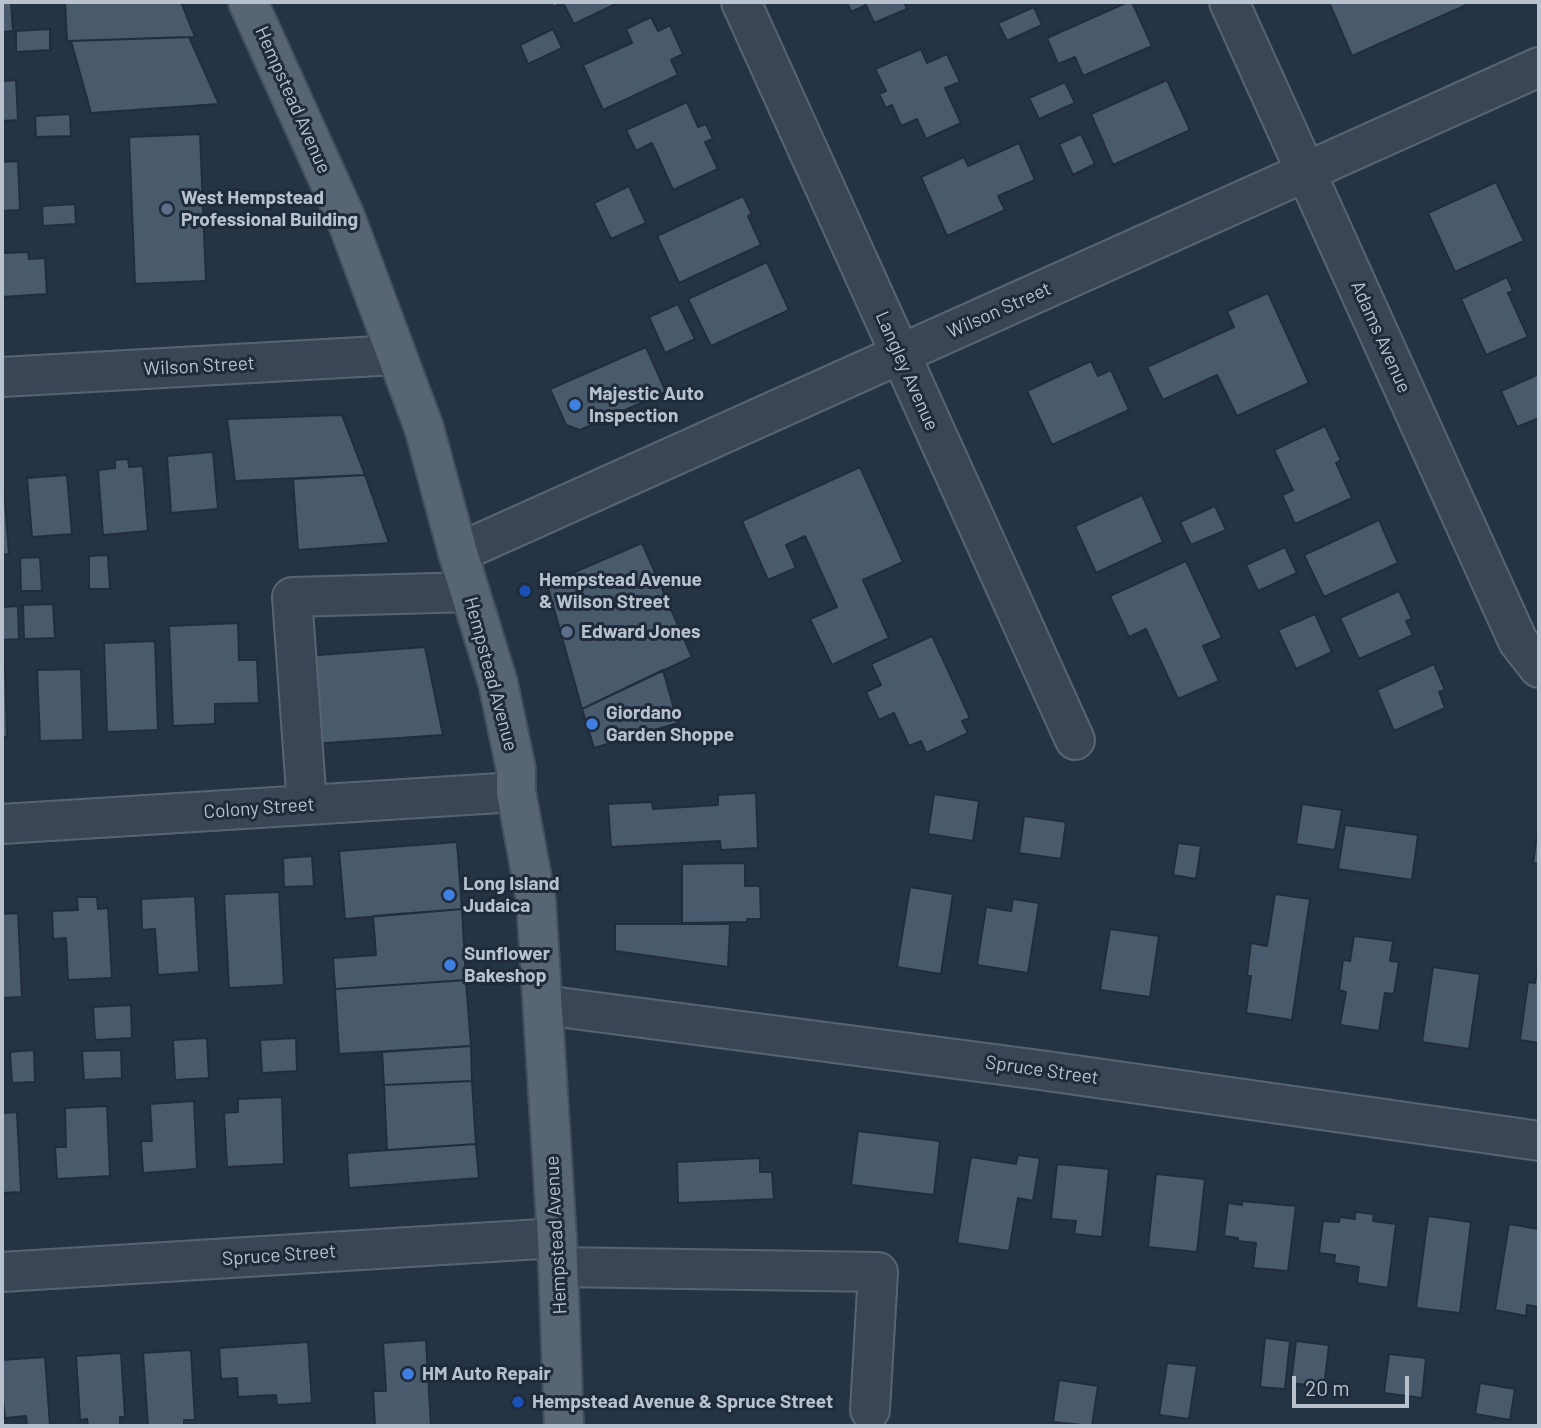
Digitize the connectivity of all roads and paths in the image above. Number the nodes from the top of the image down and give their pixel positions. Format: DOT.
graph roads {
  1 [pos="248,2"];
  2 [pos="741,2"];
  3 [pos="1229,2"];
  4 [pos="1539,67"];
  5 [pos="1306,172"];
  6 [pos="396,355"];
  7 [pos="900,355"];
  8 [pos="2,377"];
  9 [pos="458,553"];
  10 [pos="470,592"];
  11 [pos="1539,668"];
  12 [pos="1075,740"];
  13 [pos="516,792"];
  14 [pos="307,805"];
  15 [pos="2,824"];
  16 [pos="543,1005"];
  17 [pos="1539,1141"];
  18 [pos="557,1252"];
  19 [pos="2,1272"];
  20 [pos="870,1410"];
  21 [pos="564,1426"];
  1 -- 6 [label="main road, Hempstead Avenue"];
  2 -- 7 [label="street, Langley Avenue"];
  3 -- 5 [label="street, Adams Avenue"];
  4 -- 5 [label="street, Wilson Street"];
  5 -- 7 [label="street, Wilson Street"];
  5 -- 11 [label="street, Adams Avenue"];
  6 -- 8 [label="street, Wilson Street"];
  6 -- 9 [label="main road, Hempstead Avenue"];
  7 -- 9 [label="street, Wilson Street"];
  7 -- 12 [label="street, Langley Avenue"];
  9 -- 10 [label="main road, Hempstead Avenue"];
  10 -- 13 [label="main road, Hempstead Avenue"];
  10 -- 14 [label="street"];
  13 -- 14 [label="street, Colony Street"];
  13 -- 16 [label="main road, Hempstead Avenue"];
  14 -- 15 [label="street, Colony Street"];
  16 -- 17 [label="street, Spruce Street"];
  16 -- 18 [label="main road, Hempstead Avenue"];
  18 -- 19 [label="street, Spruce Street"];
  18 -- 20 [label="street, Spruce Street"];
  18 -- 21 [label="main road, Hempstead Avenue"];
}
